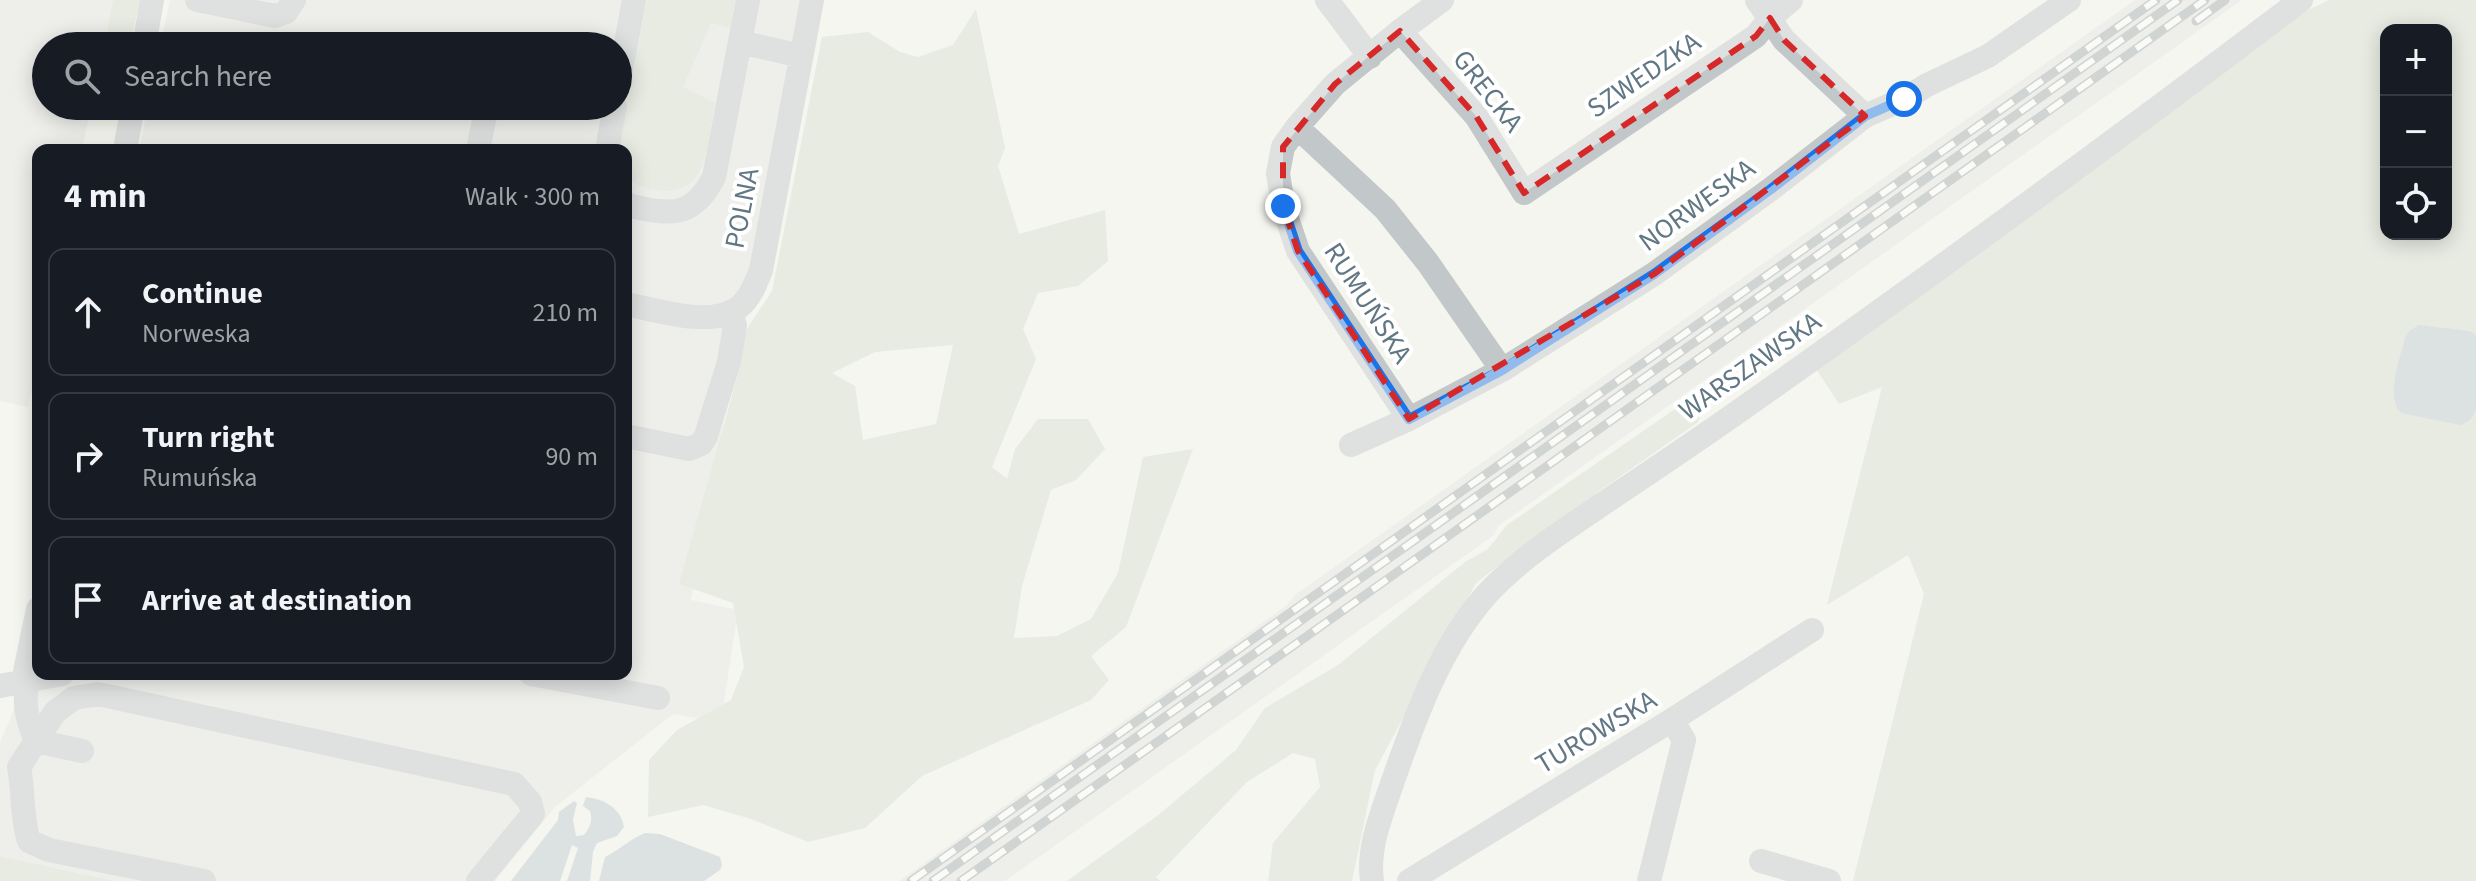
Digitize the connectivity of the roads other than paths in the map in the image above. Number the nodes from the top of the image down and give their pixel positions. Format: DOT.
graph roads {
  1 [pos="152,0"];
  2 [pos="197,0"];
  3 [pos="294,0"];
  4 [pos="634,0"];
  5 [pos="748,0"];
  6 [pos="812,0"];
  7 [pos="1327,0"];
  8 [pos="1442,0"];
  9 [pos="1791,0"];
  10 [pos="2069,0"];
  11 [pos="2301,0"];
  12 [pos="1764,9"];
  13 [pos="1400,31"];
  14 [pos="146,32"];
  15 [pos="628,32"];
  16 [pos="740,42"];
  17 [pos="801,56"];
  18 [pos="1370,57"];
  19 [pos="1865,116"];
  20 [pos="130,120"];
  21 [pos="484,120"];
  22 [pos="612,120"];
  23 [pos="1297,127"];
  24 [pos="126,144"];
  25 [pos="479,144"];
  26 [pos="608,144"];
  27 [pos="1524,193"];
  28 [pos="632,206"];
  29 [pos="632,305"];
  30 [pos="730,312"];
  31 [pos="1502,370"];
  32 [pos="1409,419"];
  33 [pos="632,437"];
  34 [pos="1351,445"];
  35 [pos="32,630"];
  36 [pos="1812,630"];
  37 [pos="563,680"];
  38 [pos="17,682"];
  39 [pos="658,698"];
  40 [pos="1672,720"];
  41 [pos="36,741"];
  42 [pos="82,751"];
  43 [pos="9,765"];
  44 [pos="1761,861"];
  45 [pos="204,881"];
  46 [pos="478,881"];
  47 [pos="1372,881"];
  48 [pos="1409,881"];
  49 [pos="1649,881"];
  50 [pos="1829,881"];
  1 -- 14 [label="street"];
  2 -- 3 [label="street"];
  4 -- 15 [label="street"];
  5 -- 16 [label="street"];
  6 -- 17 [label="street, POLNA"];
  7 -- 18 [label="street"];
  8 -- 13 [label="street, RUMUŃSKA"];
  9 -- 12 [label="street, SZWEDZKA"];
  10 -- 19 [label="street, NORWESKA"];
  11 -- 47 [label="street, WARSZAWSKA"];
  12 -- 19 [label="street"];
  12 -- 27 [label="street, SZWEDZKA"];
  13 -- 18 [label="street, RUMUŃSKA"];
  13 -- 27 [label="street, GRECKA"];
  16 -- 17 [label="street"];
  16 -- 28 [label="street"];
  17 -- 30 [label="street, POLNA"];
  18 -- 23 [label="street, RUMUŃSKA"];
  19 -- 31 [label="street, NORWESKA"];
  20 -- 24 [label="street"];
  21 -- 25 [label="street"];
  22 -- 26 [label="street"];
  23 -- 31 [label="street"];
  23 -- 32 [label="street, RUMUŃSKA"];
  29 -- 30 [label="street"];
  30 -- 33 [label="street"];
  31 -- 32 [label="street, NORWESKA"];
  32 -- 34 [label="street, NORWESKA"];
  35 -- 38 [label="street"];
  36 -- 40 [label="street, TUROWSKA"];
  37 -- 39 [label="street"];
  38 -- 41 [label="street"];
  40 -- 48 [label="street, TUROWSKA"];
  40 -- 49 [label="street"];
  41 -- 42 [label="street"];
  41 -- 43 [label="street"];
  41 -- 46 [label="street"];
  43 -- 45 [label="street"];
  44 -- 50 [label="street"];
}
